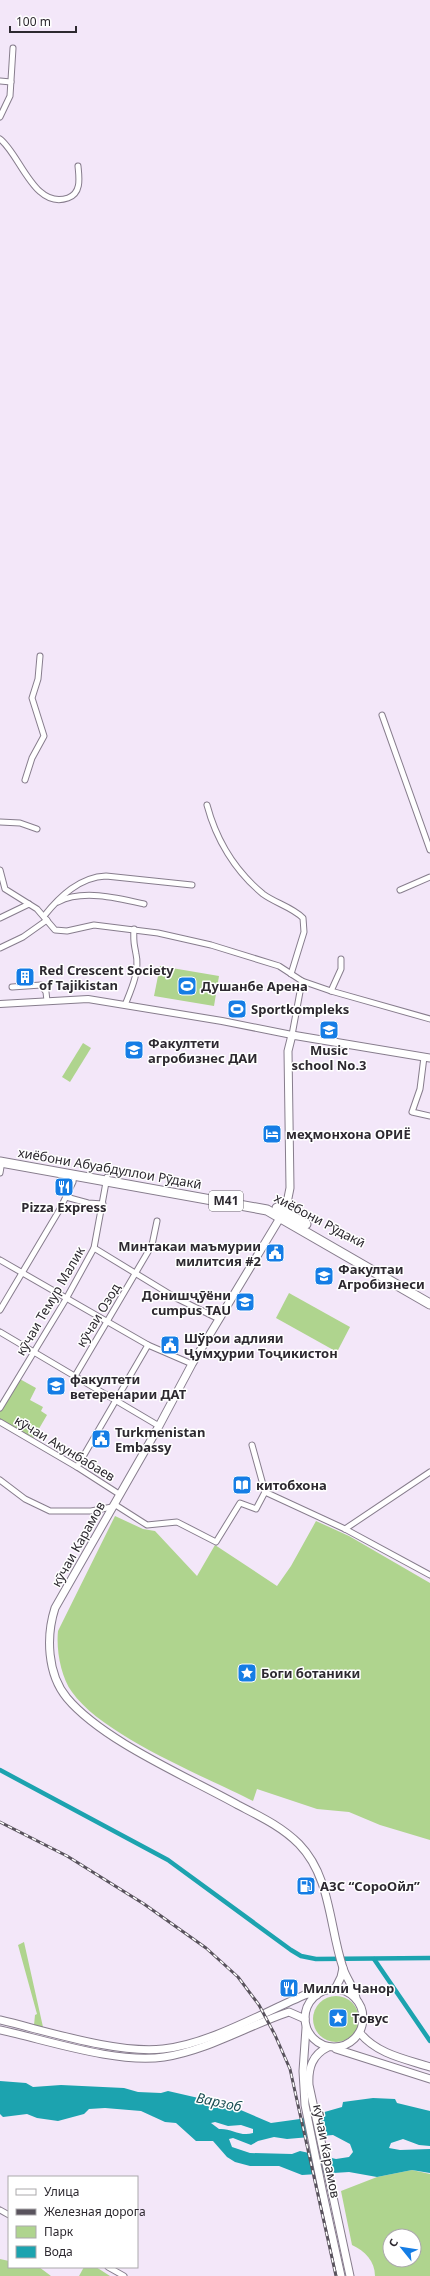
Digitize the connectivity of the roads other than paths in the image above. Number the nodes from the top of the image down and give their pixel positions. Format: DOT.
graph roads {
  1 [pos="14,48"];
  2 [pos="0,81"];
  3 [pos="10,82"];
  4 [pos="0,117"];
  5 [pos="0,139"];
  6 [pos="78,166"];
  7 [pos="40,656"];
  8 [pos="382,715"];
  9 [pos="25,780"];
  10 [pos="207,805"];
  11 [pos="0,822"];
  12 [pos="37,829"];
  13 [pos="430,850"];
  14 [pos="0,870"];
  15 [pos="430,877"];
  16 [pos="192,885"];
  17 [pos="400,890"];
  18 [pos="29,904"];
  19 [pos="53,904"];
  20 [pos="144,904"];
  21 [pos="0,918"];
  22 [pos="46,918"];
  23 [pos="134,929"];
  24 [pos="0,948"];
  25 [pos="342,959"];
  26 [pos="291,974"];
  27 [pos="302,981"];
  28 [pos="12,987"];
  29 [pos="331,991"];
  30 [pos="47,1001"];
  31 [pos="0,1004"];
  32 [pos="125,1005"];
  33 [pos="430,1019"];
  34 [pos="292,1035"];
  35 [pos="427,1058"];
  36 [pos="430,1116"];
  37 [pos="1,1160"];
  38 [pos="0,1173"];
  39 [pos="75,1173"];
  40 [pos="107,1179"];
  41 [pos="66,1197"];
  42 [pos="103,1204"];
  43 [pos="282,1214"];
  44 [pos="157,1221"];
  45 [pos="94,1248"];
  46 [pos="0,1260"];
  47 [pos="22,1273"];
  48 [pos="136,1273"];
  49 [pos="427,1298"];
  50 [pos="66,1299"];
  51 [pos="0,1310"];
  52 [pos="219,1319"];
  53 [pos="106,1322"];
  54 [pos="0,1332"];
  55 [pos="148,1345"];
  56 [pos="33,1352"];
  57 [pos="192,1364"];
  58 [pos="75,1376"];
  59 [pos="115,1400"];
  60 [pos="0,1408"];
  61 [pos="0,1422"];
  62 [pos="159,1426"];
  63 [pos="252,1445"];
  64 [pos="77,1467"];
  65 [pos="430,1472"];
  66 [pos="0,1480"];
  67 [pos="265,1492"];
  68 [pos="119,1494"];
  69 [pos="113,1506"];
  70 [pos="345,1529"];
  71 [pos="430,1575"];
  72 [pos="343,1968"];
  73 [pos="335,1989"];
  74 [pos="317,1995"];
  75 [pos="356,1998"];
  76 [pos="305,2019"];
  77 [pos="0,2020"];
  78 [pos="306,2028"];
  79 [pos="0,2030"];
  80 [pos="360,2033"];
  81 [pos="94,2042"];
  82 [pos="331,2048"];
  83 [pos="91,2051"];
  84 [pos="430,2067"];
  85 [pos="430,2079"];
  86 [pos="110,2268"];
  87 [pos="124,2276"];
  88 [pos="341,2276"];
  89 [pos="350,2276"];
  1 -- 3 [label="street"];
  2 -- 3 [label="street"];
  3 -- 4 [label="street"];
  5 -- 6 [label="street"];
  7 -- 9 [label="street"];
  8 -- 13 [label="street"];
  10 -- 26 [label="street"];
  11 -- 12 [label="street"];
  14 -- 18 [label="street"];
  15 -- 17 [label="street"];
  16 -- 19 [label="street"];
  18 -- 21 [label="street"];
  18 -- 22 [label="street"];
  19 -- 20 [label="street"];
  19 -- 22 [label="street"];
  22 -- 23 [label="street"];
  22 -- 24 [label="street"];
  23 -- 26 [label="street"];
  23 -- 32 [label="street"];
  25 -- 29 [label="street"];
  26 -- 27 [label="street"];
  27 -- 29 [label="street"];
  27 -- 34 [label="street"];
  28 -- 30 [label="street"];
  29 -- 33 [label="street"];
  30 -- 31 [label="street"];
  30 -- 32 [label="street"];
  32 -- 34 [label="street"];
  34 -- 35 [label="main road"];
  34 -- 43 [label="main road, кӯчаи Карамов"];
  35 -- 36 [label="street"];
  37 -- 38 [label="street"];
  37 -- 39 [label="highway, хиёбони Абуабдуллои Рӯдакӣ / M41"];
  39 -- 40 [label="highway, хиёбони Абуабдуллои Рӯдакӣ / M41"];
  39 -- 41 [label="street"];
  40 -- 42 [label="street, кӯчаи Темур Малик"];
  40 -- 43 [label="highway, хиёбони Абуабдуллои Рӯдакӣ / M41"];
  41 -- 42 [label="street"];
  41 -- 47 [label="street"];
  42 -- 45 [label="street, кӯчаи Темур Малик"];
  43 -- 49 [label="highway, хиёбони Абуабдуллои Рӯдакӣ / M41"];
  43 -- 52 [label="main road, кӯчаи Карамов"];
  44 -- 48 [label="street, кӯчаи Озод"];
  45 -- 48 [label="street"];
  45 -- 50 [label="street, кӯчаи Темур Малик"];
  46 -- 47 [label="street"];
  47 -- 50 [label="street"];
  47 -- 51 [label="street"];
  48 -- 52 [label="street"];
  48 -- 53 [label="street, кӯчаи Озод"];
  50 -- 53 [label="street"];
  50 -- 56 [label="street, кӯчаи Темур Малик"];
  52 -- 57 [label="main road, кӯчаи Карамов"];
  53 -- 55 [label="street"];
  53 -- 58 [label="street, кӯчаи Озод"];
  54 -- 56 [label="street"];
  55 -- 57 [label="street"];
  55 -- 59 [label="street"];
  56 -- 58 [label="street"];
  56 -- 60 [label="street, кӯчаи Темур Малик"];
  57 -- 62 [label="main road, кӯчаи Карамов"];
  58 -- 59 [label="street"];
  59 -- 62 [label="street"];
  59 -- 64 [label="street"];
  61 -- 64 [label="street, кӯчаи Акунбабаев"];
  62 -- 68 [label="main road, кӯчаи Карамов"];
  63 -- 67 [label="street"];
  64 -- 68 [label="street, кӯчаи Акунбабаев"];
  65 -- 70 [label="street"];
  66 -- 69 [label="street"];
  67 -- 69 [label="street"];
  67 -- 70 [label="street"];
  68 -- 69 [label="main road, кӯчаи Карамов"];
  69 -- 72 [label="main road, кӯчаи Карамов"];
  70 -- 71 [label="street"];
  72 -- 73 [label="main road"];
  72 -- 75 [label="main road, кӯчаи Карамов"];
  73 -- 74 [label="main road"];
  73 -- 75 [label="main road"];
  74 -- 76 [label="main road"];
  74 -- 81 [label="main road"];
  75 -- 80 [label="main road"];
  76 -- 78 [label="main road"];
  76 -- 83 [label="main road"];
  77 -- 81 [label="main road"];
  78 -- 82 [label="main road"];
  78 -- 88 [label="main road, кӯчаи Карамов"];
  79 -- 83 [label="main road"];
  80 -- 82 [label="main road"];
  80 -- 84 [label="main road"];
  81 -- 83 [label="main road"];
  82 -- 85 [label="main road"];
  82 -- 89 [label="main road, кӯчаи Карамов"];
  86 -- 87 [label="street"];
}
